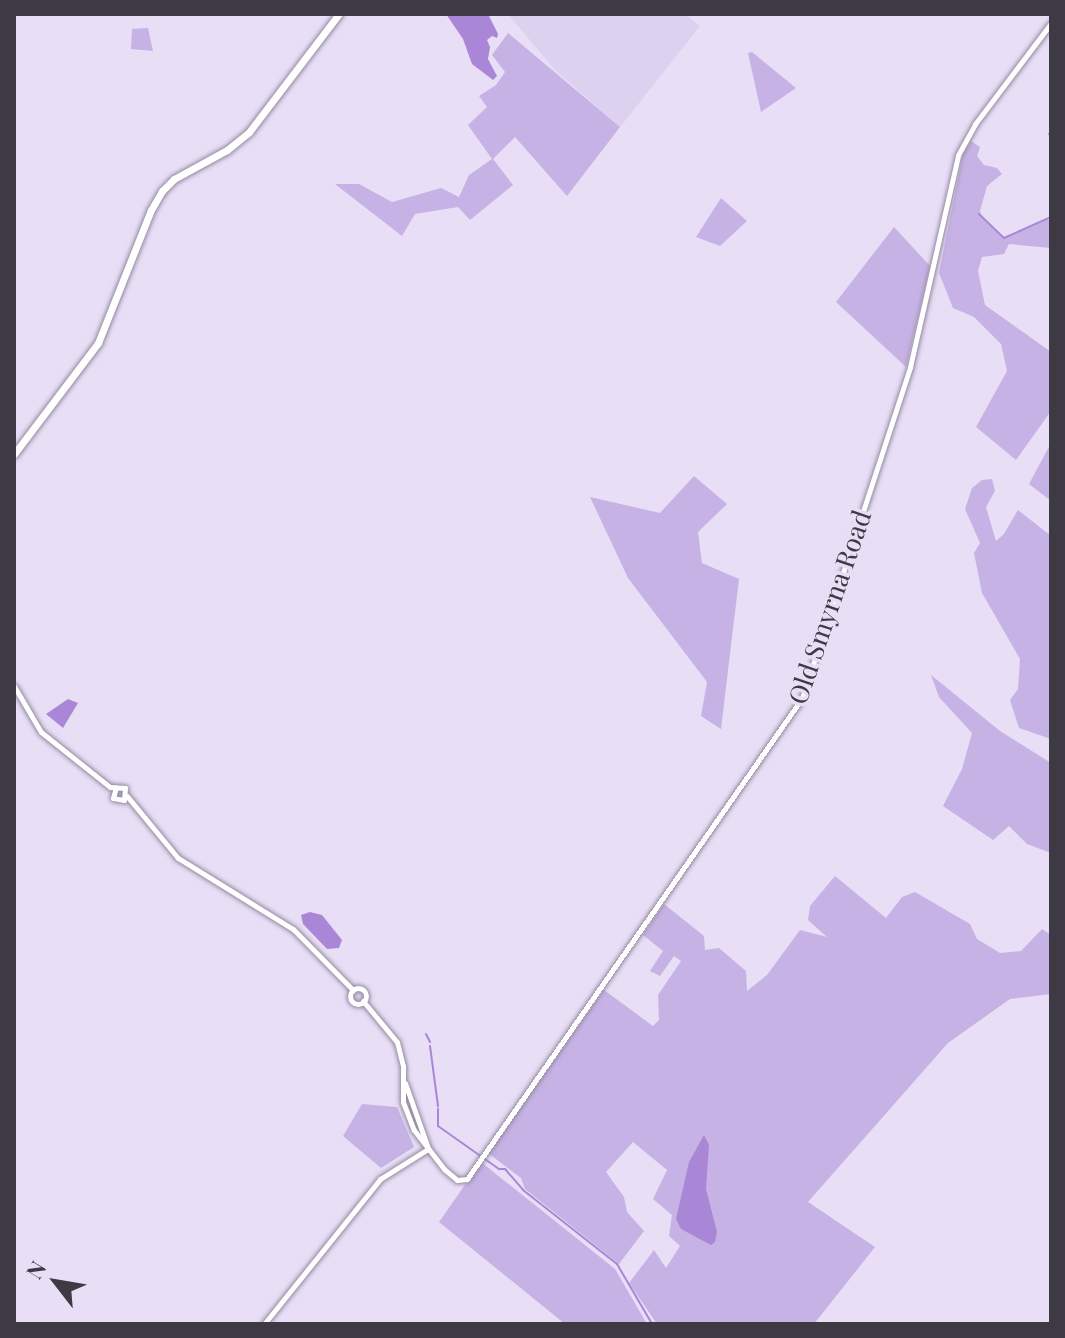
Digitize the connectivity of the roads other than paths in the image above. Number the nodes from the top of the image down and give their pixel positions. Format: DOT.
graph roads {
  1 [pos="339,14"];
  2 [pos="1051,23"];
  3 [pos="14,454"];
  4 [pos="14,686"];
  5 [pos="113,789"];
  6 [pos="126,799"];
  7 [pos="353,990"];
  8 [pos="363,1001"];
  9 [pos="428,1149"];
  10 [pos="264,1324"];
  1 -- 3 [label="main road"];
  2 -- 9 [label="street, Old Smyrna Road"];
  4 -- 5 [label="street"];
  5 -- 6 [label="street"];
  5 -- 6 [label="street"];
  6 -- 7 [label="street"];
  7 -- 8 [label="street"];
  7 -- 8 [label="street"];
  8 -- 9 [label="street"];
  9 -- 10 [label="street"];
}
